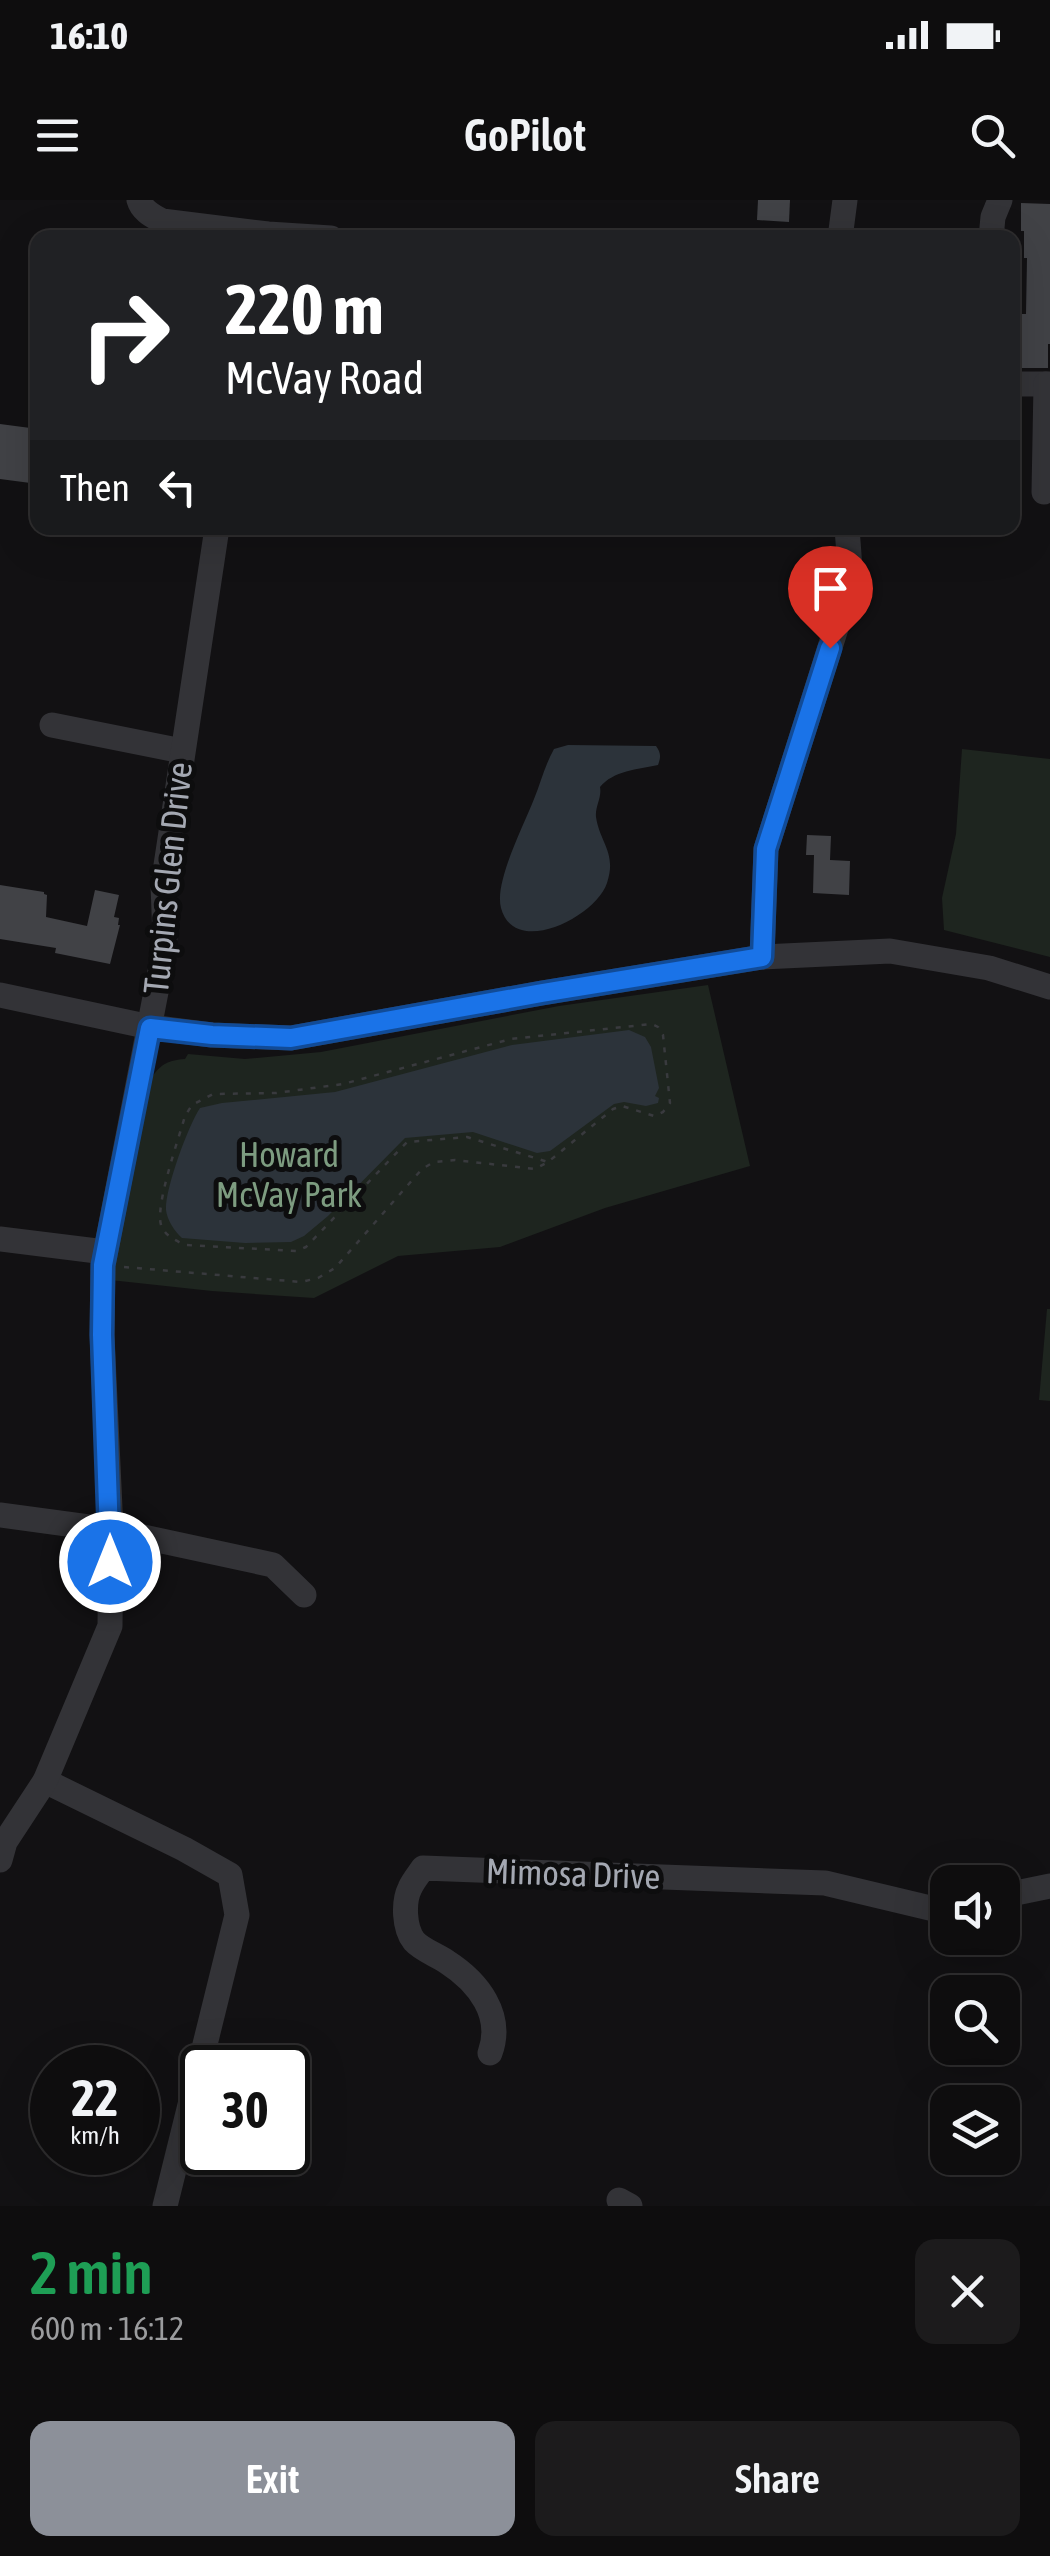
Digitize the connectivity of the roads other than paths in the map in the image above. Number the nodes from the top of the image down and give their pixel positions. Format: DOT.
graph roads {
  1 [pos="140,200"];
  2 [pos="844,200"];
  3 [pos="236,230"];
  4 [pos="841,230"];
  5 [pos="1032,384"];
  6 [pos="1044,492"];
  7 [pos="216,535"];
  8 [pos="848,535"];
  9 [pos="52,725"];
  10 [pos="182,751"];
  11 [pos="762,957"];
  12 [pos="1050,987"];
  13 [pos="0,995"];
  14 [pos="150,1028"];
  15 [pos="0,1238"];
  16 [pos="104,1259"];
  17 [pos="0,1515"];
  18 [pos="111,1530"];
  19 [pos="304,1595"];
  20 [pos="45,1781"];
  21 [pos="0,1860"];
  22 [pos="1050,1886"];
  23 [pos="1020,1892"];
  24 [pos="930,1909"];
  25 [pos="490,2053"];
  26 [pos="166,2206"];
  1 -- 3 [label="street"];
  2 -- 4 [label="street"];
  5 -- 6 [label="street"];
  7 -- 10 [label="street, Turpins Glen Drive"];
  8 -- 11 [label="street"];
  9 -- 10 [label="street"];
  10 -- 14 [label="street, Turpins Glen Drive"];
  11 -- 12 [label="street"];
  11 -- 14 [label="street"];
  13 -- 14 [label="street"];
  14 -- 16 [label="street, Turpins Glen Drive"];
  15 -- 16 [label="street"];
  16 -- 18 [label="street, Turpins Glen Drive"];
  17 -- 18 [label="street"];
  18 -- 19 [label="street"];
  18 -- 20 [label="street, Turpins Glen Drive"];
  20 -- 21 [label="street, Turpins Glen Drive"];
  20 -- 26 [label="street"];
  22 -- 23 [label="street"];
  24 -- 25 [label="street, Mimosa Drive"];
}
